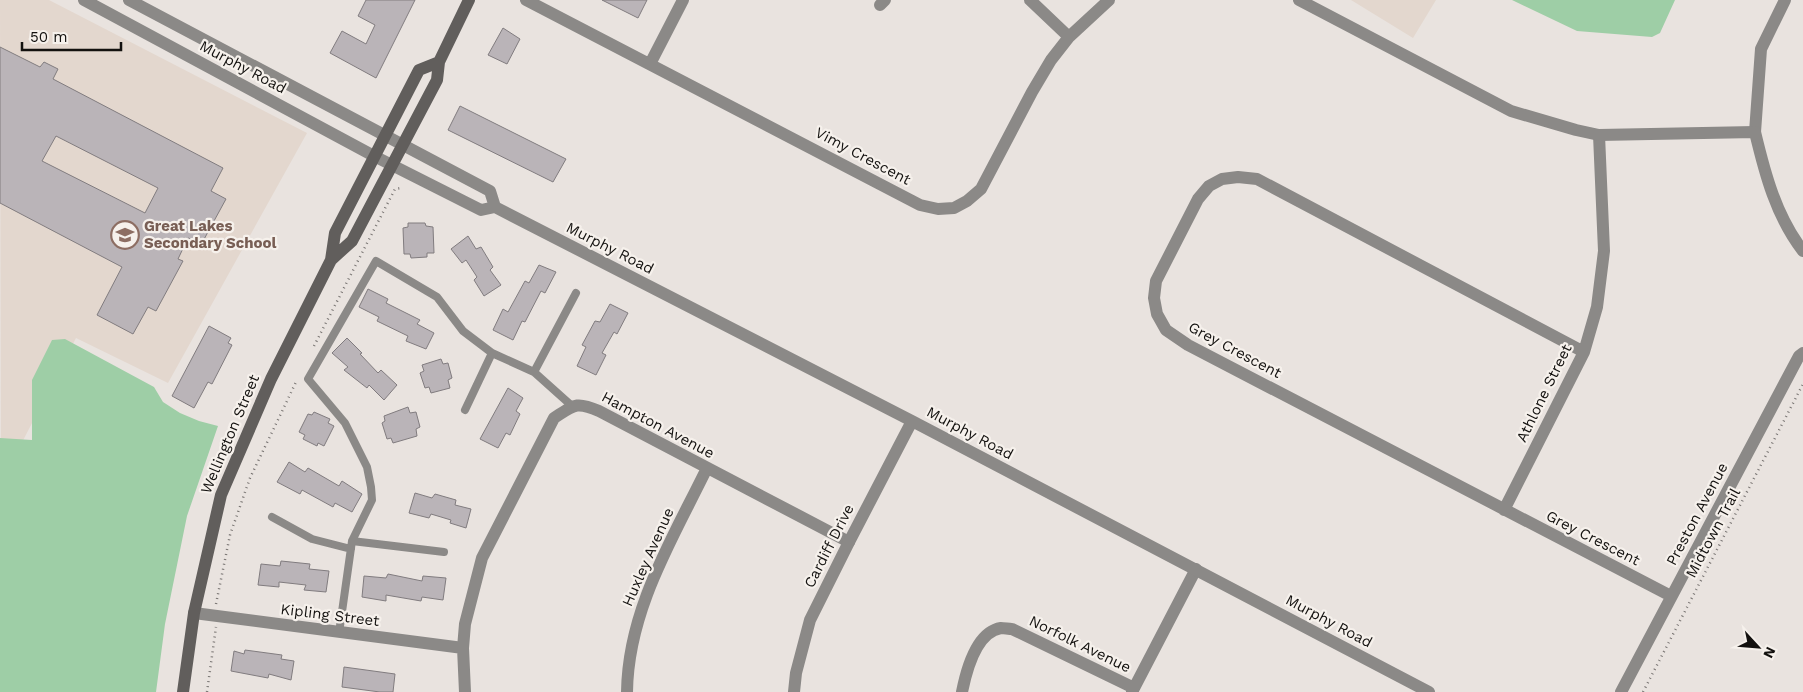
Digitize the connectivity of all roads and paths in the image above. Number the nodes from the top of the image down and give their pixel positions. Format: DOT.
graph roads {
  1 [pos="84,0"];
  2 [pos="129,0"];
  3 [pos="469,0"];
  4 [pos="526,0"];
  5 [pos="684,0"];
  6 [pos="1030,0"];
  7 [pos="1109,0"];
  8 [pos="1299,0"];
  9 [pos="1785,0"];
  10 [pos="1069,37"];
  11 [pos="439,62"];
  12 [pos="650,64"];
  13 [pos="1755,132"];
  14 [pos="385,135"];
  15 [pos="1599,135"];
  16 [pos="403,144"];
  17 [pos="374,156"];
  18 [pos="392,166"];
  19 [pos="401,188"];
  20 [pos="495,207"];
  21 [pos="1803,251"];
  22 [pos="330,260"];
  23 [pos="576,293"];
  24 [pos="312,349"];
  25 [pos="1584,352"];
  26 [pos="1803,352"];
  27 [pos="492,353"];
  28 [pos="534,372"];
  29 [pos="300,375"];
  30 [pos="1803,384"];
  31 [pos="572,406"];
  32 [pos="465,410"];
  33 [pos="912,421"];
  34 [pos="707,468"];
  35 [pos="1504,510"];
  36 [pos="272,517"];
  37 [pos="849,542"];
  38 [pos="351,545"];
  39 [pos="444,552"];
  40 [pos="1196,569"];
  41 [pos="1671,596"];
  42 [pos="194,613"];
  43 [pos="216,616"];
  44 [pos="338,633"];
  45 [pos="463,648"];
  46 [pos="1133,690"];
  47 [pos="183,692"];
  48 [pos="207,692"];
  49 [pos="465,692"];
  50 [pos="627,692"];
  51 [pos="794,692"];
  52 [pos="962,692"];
  53 [pos="1429,692"];
  54 [pos="1621,692"];
  55 [pos="1643,692"];
  1 -- 17 [label="street, Murphy Road"];
  2 -- 14 [label="street, Murphy Road"];
  3 -- 11 [label="main road, Wellington Street"];
  4 -- 12 [label="street, Vimy Crescent"];
  5 -- 12 [label="street"];
  6 -- 10 [label="street"];
  7 -- 10 [label="street, Vimy Crescent"];
  8 -- 15 [label="street"];
  9 -- 13 [label="street"];
  10 -- 12 [label="street, Vimy Crescent"];
  11 -- 14 [label="main road, Wellington Street"];
  11 -- 16 [label="main road, Wellington Street"];
  13 -- 15 [label="street"];
  13 -- 21 [label="street"];
  14 -- 16 [label="street, Murphy Road"];
  14 -- 17 [label="main road, Wellington Street"];
  15 -- 25 [label="street, Athlone Street"];
  16 -- 18 [label="main road, Wellington Street"];
  16 -- 20 [label="street, Murphy Road"];
  17 -- 18 [label="street, Murphy Road"];
  17 -- 22 [label="main road, Wellington Street"];
  18 -- 20 [label="street, Murphy Road"];
  18 -- 22 [label="main road, Wellington Street"];
  19 -- 24 [label="path"];
  20 -- 33 [label="street, Murphy Road"];
  22 -- 42 [label="main road, Wellington Street"];
  23 -- 28 [label="lane"];
  25 -- 35 [label="street, Athlone Street"];
  25 -- 35 [label="street, Grey Crescent"];
  26 -- 41 [label="street, Preston Avenue"];
  27 -- 28 [label="lane"];
  27 -- 32 [label="lane"];
  27 -- 38 [label="lane"];
  28 -- 31 [label="lane"];
  29 -- 43 [label="path"];
  30 -- 55 [label="path, Midtown Trail"];
  31 -- 34 [label="street, Hampton Avenue"];
  31 -- 45 [label="street"];
  33 -- 37 [label="street, Cardiff Drive"];
  33 -- 40 [label="street, Murphy Road"];
  34 -- 37 [label="street, Hampton Avenue"];
  34 -- 50 [label="street, Huxley Avenue"];
  35 -- 41 [label="street, Grey Crescent"];
  36 -- 38 [label="lane"];
  37 -- 51 [label="street, Cardiff Drive"];
  38 -- 39 [label="lane"];
  38 -- 44 [label="lane"];
  40 -- 46 [label="street"];
  40 -- 53 [label="street, Murphy Road"];
  41 -- 54 [label="street, Preston Avenue"];
  42 -- 43 [label="street, Kipling Street"];
  42 -- 47 [label="main road, Wellington Street"];
  43 -- 44 [label="street, Kipling Street"];
  43 -- 48 [label="path"];
  44 -- 45 [label="street, Kipling Street"];
  45 -- 49 [label="street"];
  46 -- 52 [label="street, Norfolk Avenue"];
}
